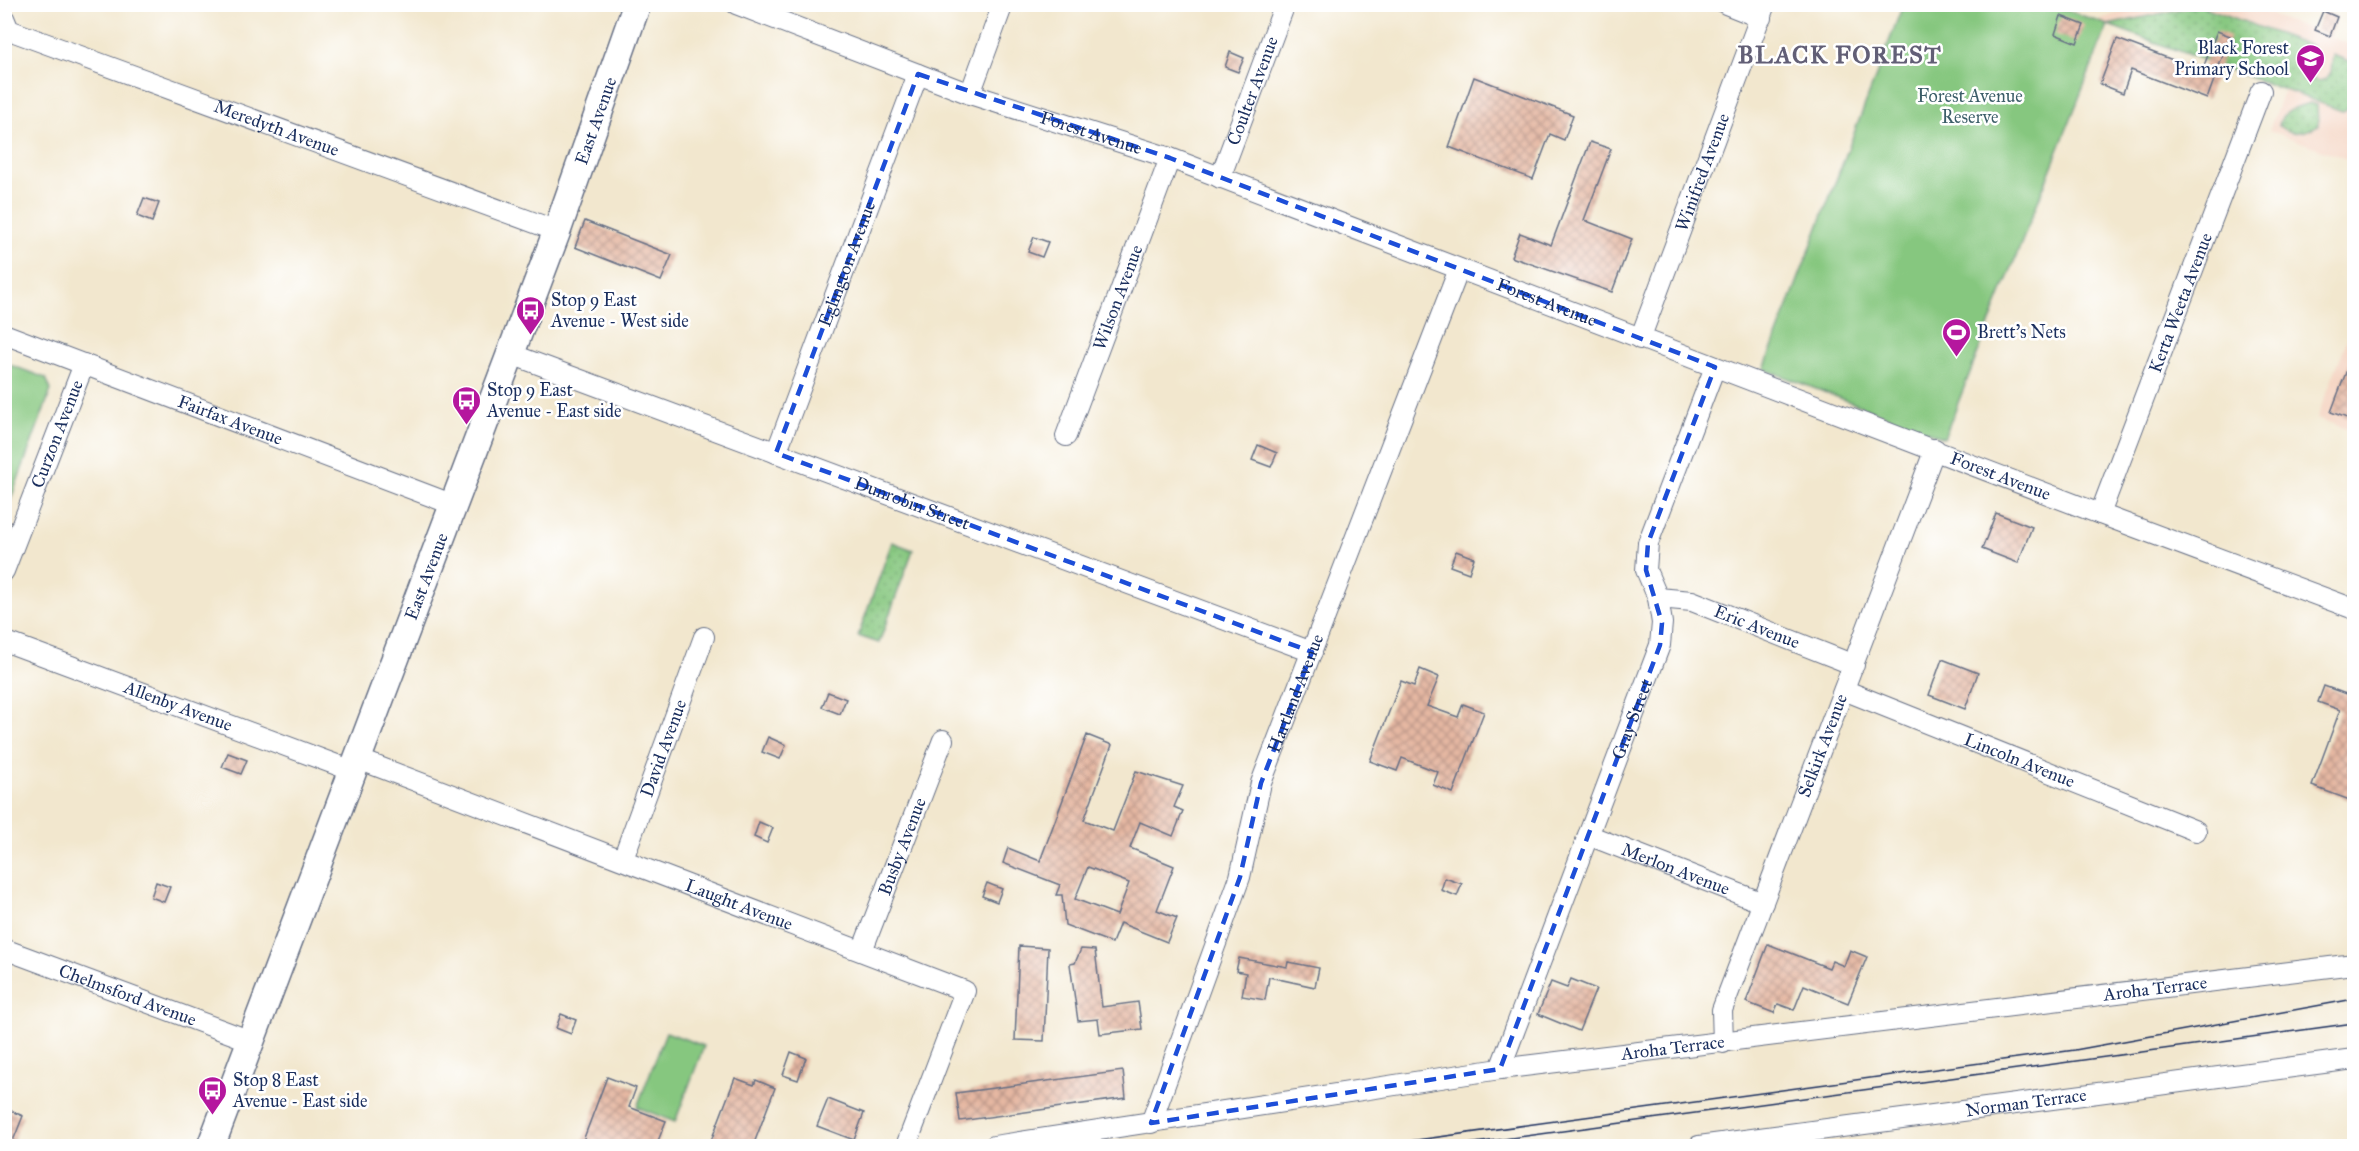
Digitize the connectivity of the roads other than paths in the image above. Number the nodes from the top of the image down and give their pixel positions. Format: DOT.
graph roads {
  1 [pos="637,4"];
  2 [pos="736,4"];
  3 [pos="1003,4"];
  4 [pos="1285,4"];
  5 [pos="1726,4"];
  6 [pos="1763,11"];
  7 [pos="6,29"];
  8 [pos="918,74"];
  9 [pos="2261,91"];
  10 [pos="970,94"];
  11 [pos="1170,158"];
  12 [pos="1220,178"];
  13 [pos="557,231"];
  14 [pos="1459,269"];
  15 [pos="4,334"];
  16 [pos="1640,339"];
  17 [pos="511,354"];
  18 [pos="84,364"];
  19 [pos="1715,367"];
  20 [pos="1066,436"];
  21 [pos="1935,449"];
  22 [pos="776,453"];
  23 [pos="454,505"];
  24 [pos="2100,514"];
  25 [pos="4,571"];
  26 [pos="1658,598"];
  27 [pos="2355,609"];
  28 [pos="704,637"];
  29 [pos="4,641"];
  30 [pos="1312,652"];
  31 [pos="1854,665"];
  32 [pos="1844,690"];
  33 [pos="943,740"];
  34 [pos="356,765"];
  35 [pos="2196,831"];
  36 [pos="1588,835"];
  37 [pos="623,859"];
  38 [pos="1763,903"];
  39 [pos="4,949"];
  40 [pos="862,951"];
  41 [pos="2355,964"];
  42 [pos="251,1041"];
  43 [pos="1723,1043"];
  44 [pos="2355,1059"];
  45 [pos="1500,1069"];
  46 [pos="1151,1123"];
  47 [pos="211,1146"];
  48 [pos="906,1146"];
  49 [pos="994,1146"];
  50 [pos="1699,1146"];
  1 -- 13 [label="street, East Avenue"];
  2 -- 8 [label="street, Forest Avenue"];
  3 -- 10 [label="street"];
  4 -- 12 [label="street, Coulter Avenue"];
  5 -- 6 [label="street"];
  6 -- 16 [label="street, Winifred Avenue"];
  7 -- 13 [label="street, Meredyth Avenue"];
  8 -- 10 [label="street, Forest Avenue"];
  8 -- 22 [label="street, Eglington Avenue"];
  9 -- 24 [label="street, Kerta Weeta Avenue"];
  10 -- 11 [label="street, Forest Avenue"];
  11 -- 12 [label="street, Forest Avenue"];
  11 -- 20 [label="street, Wilson Avenue"];
  12 -- 14 [label="street, Forest Avenue"];
  13 -- 17 [label="street, East Avenue"];
  14 -- 16 [label="street, Forest Avenue"];
  14 -- 30 [label="street, Hartland Avenue"];
  15 -- 18 [label="street, Fairfax Avenue"];
  16 -- 19 [label="street, Forest Avenue"];
  17 -- 22 [label="street, Dunrobin Street"];
  17 -- 23 [label="street, East Avenue"];
  18 -- 23 [label="street, Fairfax Avenue"];
  18 -- 25 [label="street, Curzon Avenue"];
  19 -- 21 [label="street, Forest Avenue"];
  19 -- 26 [label="street, Gray Street"];
  21 -- 24 [label="street, Forest Avenue"];
  21 -- 31 [label="street, Selkirk Avenue"];
  22 -- 30 [label="street, Dunrobin Street"];
  23 -- 34 [label="street, East Avenue"];
  24 -- 27 [label="street, Forest Avenue"];
  26 -- 31 [label="street, Eric Avenue"];
  26 -- 36 [label="street, Gray Street"];
  28 -- 37 [label="street, David Avenue"];
  29 -- 34 [label="street, Allenby Avenue"];
  30 -- 46 [label="street, Hartland Avenue"];
  31 -- 32 [label="street, Selkirk Avenue"];
  32 -- 35 [label="street, Lincoln Avenue"];
  32 -- 38 [label="street, Selkirk Avenue"];
  33 -- 40 [label="street, Busby Avenue"];
  34 -- 37 [label="street, Laught Avenue"];
  34 -- 42 [label="street, East Avenue"];
  36 -- 38 [label="street, Merlon Avenue"];
  36 -- 45 [label="street, Gray Street"];
  37 -- 40 [label="street, Laught Avenue"];
  38 -- 43 [label="street, Selkirk Avenue"];
  39 -- 42 [label="street, Chelmsford Avenue"];
  40 -- 48 [label="street, Laught Avenue"];
  41 -- 43 [label="street, Aroha Terrace"];
  42 -- 47 [label="street, East Avenue"];
  43 -- 45 [label="street, Aroha Terrace"];
  44 -- 50 [label="street, Norman Terrace"];
  45 -- 46 [label="street, Aroha Terrace"];
  46 -- 49 [label="street, Aroha Terrace"];
}
